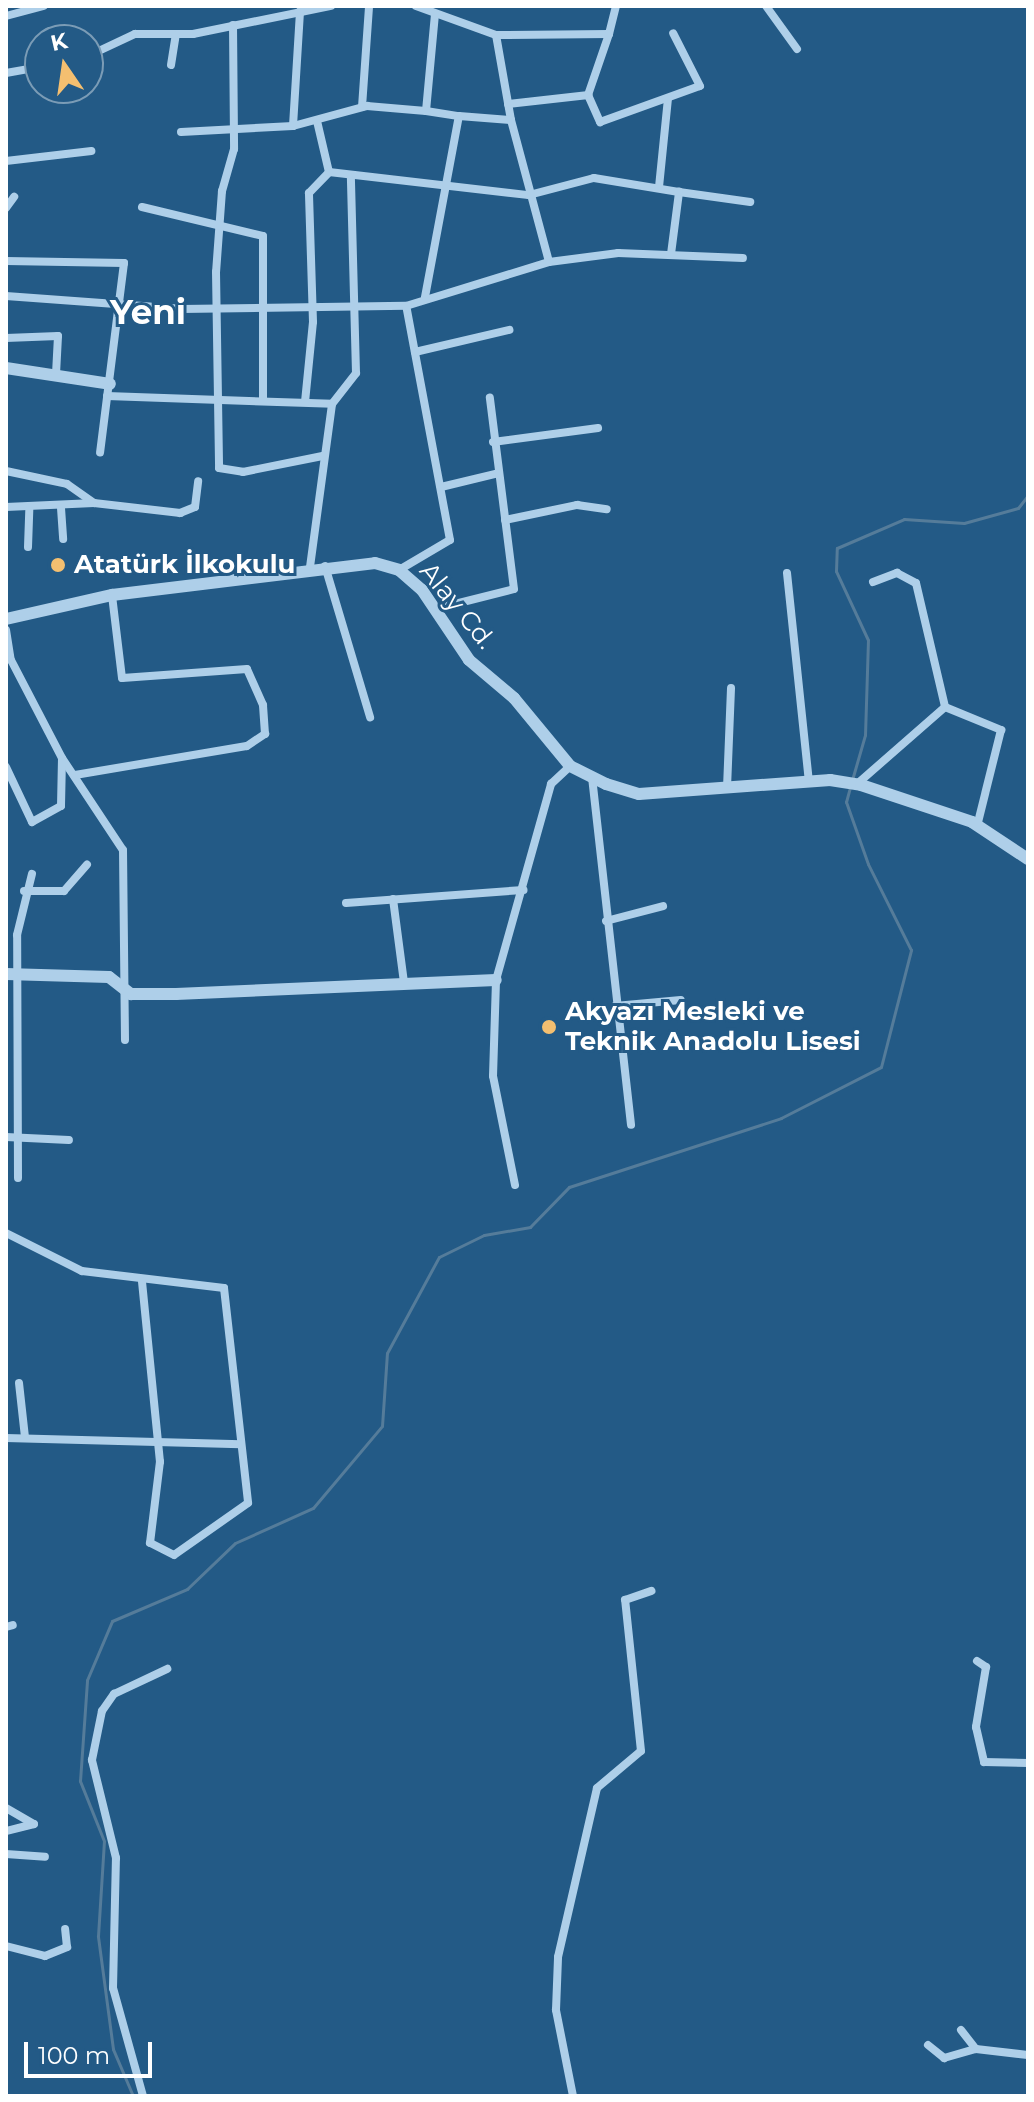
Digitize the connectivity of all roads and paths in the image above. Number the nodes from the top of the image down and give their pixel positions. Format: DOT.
graph roads {
  1 [pos="44,6"];
  2 [pos="331,6"];
  3 [pos="369,6"];
  4 [pos="416,6"];
  5 [pos="616,6"];
  6 [pos="766,6"];
  7 [pos="300,11"];
  8 [pos="435,14"];
  9 [pos="6,16"];
  10 [pos="233,25"];
  11 [pos="673,33"];
  12 [pos="609,34"];
  13 [pos="176,35"];
  14 [pos="496,35"];
  15 [pos="104,49"];
  16 [pos="797,49"];
  17 [pos="171,65"];
  18 [pos="588,95"];
  19 [pos="668,99"];
  20 [pos="508,104"];
  21 [pos="362,107"];
  22 [pos="426,111"];
  23 [pos="459,116"];
  24 [pos="511,120"];
  25 [pos="317,121"];
  26 [pos="293,126"];
  27 [pos="230,131"];
  28 [pos="181,132"];
  29 [pos="91,151"];
  30 [pos="6,161"];
  31 [pos="329,172"];
  32 [pos="351,178"];
  33 [pos="659,187"];
  34 [pos="446,189"];
  35 [pos="679,192"];
  36 [pos="529,195"];
  37 [pos="14,197"];
  38 [pos="750,202"];
  39 [pos="142,207"];
  40 [pos="6,208"];
  41 [pos="218,222"];
  42 [pos="671,254"];
  43 [pos="743,258"];
  44 [pos="6,261"];
  45 [pos="549,262"];
  46 [pos="6,296"];
  47 [pos="425,297"];
  48 [pos="309,305"];
  49 [pos="123,306"];
  50 [pos="355,306"];
  51 [pos="406,306"];
  52 [pos="262,308"];
  53 [pos="216,309"];
  54 [pos="509,330"];
  55 [pos="6,338"];
  56 [pos="415,352"];
  57 [pos="6,368"];
  58 [pos="56,374"];
  59 [pos="109,390"];
  60 [pos="490,398"];
  61 [pos="263,401"];
  62 [pos="305,402"];
  63 [pos="217,404"];
  64 [pos="332,404"];
  65 [pos="598,428"];
  66 [pos="493,442"];
  67 [pos="100,452"];
  68 [pos="322,456"];
  69 [pos="6,471"];
  70 [pos="495,474"];
  71 [pos="198,481"];
  72 [pos="441,487"];
  73 [pos="94,503"];
  74 [pos="6,507"];
  75 [pos="61,508"];
  76 [pos="607,509"];
  77 [pos="29,510"];
  78 [pos="505,520"];
  79 [pos="63,539"];
  80 [pos="28,547"];
  81 [pos="325,566"];
  82 [pos="310,567"];
  83 [pos="399,570"];
  84 [pos="787,573"];
  85 [pos="873,582"];
  86 [pos="112,595"];
  87 [pos="435,609"];
  88 [pos="6,619"];
  89 [pos="6,630"];
  90 [pos="8,664"];
  91 [pos="731,688"];
  92 [pos="945,707"];
  93 [pos="370,717"];
  94 [pos="62,758"];
  95 [pos="570,766"];
  96 [pos="6,767"];
  97 [pos="75,775"];
  98 [pos="592,777"];
  99 [pos="809,782"];
  100 [pos="859,784"];
  101 [pos="727,788"];
  102 [pos="977,826"];
  103 [pos="1028,859"];
  104 [pos="87,865"];
  105 [pos="32,874"];
  106 [pos="524,890"];
  107 [pos="24,891"];
  108 [pos="393,899"];
  109 [pos="346,903"];
  110 [pos="663,906"];
  111 [pos="606,921"];
  112 [pos="12,974"];
  113 [pos="496,980"];
  114 [pos="404,982"];
  115 [pos="126,988"];
  116 [pos="681,1000"];
  117 [pos="615,1006"];
  118 [pos="125,1040"];
  119 [pos="10,1050"];
  120 [pos="6,1088"];
  121 [pos="16,1089"];
  122 [pos="631,1125"];
  123 [pos="6,1137"];
  124 [pos="18,1138"];
  125 [pos="69,1140"];
  126 [pos="18,1178"];
  127 [pos="515,1185"];
  128 [pos="6,1233"];
  129 [pos="142,1281"];
  130 [pos="19,1383"];
  131 [pos="25,1437"];
  132 [pos="6,1438"];
  133 [pos="158,1439"];
  134 [pos="241,1444"];
  135 [pos="651,1591"];
  136 [pos="977,1661"];
  137 [pos="167,1669"];
  138 [pos="1028,1763"];
  139 [pos="6,1808"];
  140 [pos="6,1831"];
  141 [pos="6,1854"];
  142 [pos="45,1857"];
  143 [pos="65,1929"];
  144 [pos="6,1946"];
  145 [pos="961,2030"];
  146 [pos="928,2045"];
  147 [pos="976,2049"];
  148 [pos="1028,2055"];
  149 [pos="143,2096"];
  150 [pos="573,2096"];
  1 -- 9 [label="street"];
  2 -- 7 [label="street"];
  3 -- 21 [label="street"];
  4 -- 8 [label="street"];
  5 -- 12 [label="street"];
  6 -- 16 [label="street"];
  7 -- 10 [label="street"];
  7 -- 26 [label="street"];
  8 -- 14 [label="street"];
  8 -- 22 [label="street"];
  10 -- 13 [label="street"];
  10 -- 27 [label="street"];
  11 -- 19 [label="street"];
  12 -- 14 [label="street"];
  12 -- 18 [label="street"];
  13 -- 15 [label="street"];
  13 -- 17 [label="street"];
  14 -- 20 [label="street"];
  18 -- 19 [label="street"];
  18 -- 20 [label="street"];
  19 -- 33 [label="street"];
  20 -- 24 [label="street"];
  21 -- 22 [label="street"];
  21 -- 25 [label="street"];
  22 -- 23 [label="street"];
  23 -- 24 [label="street"];
  23 -- 34 [label="street"];
  24 -- 36 [label="street"];
  25 -- 26 [label="street"];
  25 -- 31 [label="street"];
  26 -- 27 [label="street"];
  27 -- 28 [label="street"];
  27 -- 41 [label="street"];
  29 -- 30 [label="street"];
  31 -- 32 [label="street"];
  31 -- 48 [label="street"];
  32 -- 34 [label="street"];
  32 -- 50 [label="street"];
  33 -- 35 [label="street"];
  33 -- 36 [label="street"];
  34 -- 36 [label="street"];
  34 -- 47 [label="street"];
  35 -- 38 [label="street"];
  35 -- 42 [label="street"];
  36 -- 45 [label="street"];
  37 -- 40 [label="street"];
  39 -- 41 [label="street"];
  41 -- 52 [label="street"];
  41 -- 53 [label="street"];
  42 -- 43 [label="street"];
  42 -- 45 [label="street"];
  44 -- 49 [label="street"];
  45 -- 47 [label="street"];
  46 -- 49 [label="street"];
  47 -- 51 [label="street"];
  48 -- 50 [label="street"];
  48 -- 52 [label="street"];
  48 -- 62 [label="street"];
  49 -- 53 [label="street"];
  49 -- 59 [label="street"];
  50 -- 51 [label="street"];
  50 -- 64 [label="street"];
  51 -- 56 [label="street"];
  52 -- 53 [label="street"];
  52 -- 61 [label="street"];
  53 -- 63 [label="street"];
  54 -- 56 [label="street"];
  55 -- 58 [label="street"];
  56 -- 72 [label="street"];
  57 -- 58 [label="street"];
  58 -- 59 [label="street"];
  59 -- 63 [label="street"];
  59 -- 67 [label="street"];
  60 -- 66 [label="street"];
  61 -- 62 [label="street"];
  61 -- 63 [label="street"];
  62 -- 64 [label="street"];
  63 -- 68 [label="street"];
  64 -- 68 [label="street"];
  65 -- 66 [label="street"];
  66 -- 70 [label="street"];
  68 -- 82 [label="street"];
  69 -- 73 [label="street"];
  70 -- 72 [label="street"];
  70 -- 78 [label="street"];
  71 -- 73 [label="street"];
  72 -- 83 [label="street"];
  73 -- 75 [label="street"];
  74 -- 77 [label="street"];
  75 -- 77 [label="street"];
  75 -- 79 [label="street"];
  76 -- 78 [label="street"];
  77 -- 80 [label="street"];
  78 -- 87 [label="street"];
  81 -- 82 [label="street, Alay Cd."];
  81 -- 83 [label="street, Alay Cd."];
  81 -- 93 [label="street"];
  82 -- 86 [label="street, Alay Cd."];
  83 -- 87 [label="street, Alay Cd."];
  84 -- 99 [label="street"];
  85 -- 92 [label="street"];
  86 -- 88 [label="street, Alay Cd."];
  86 -- 97 [label="street"];
  87 -- 95 [label="street, Alay Cd."];
  89 -- 90 [label="street"];
  90 -- 94 [label="street"];
  91 -- 101 [label="street"];
  92 -- 100 [label="street"];
  92 -- 102 [label="street"];
  94 -- 96 [label="street"];
  94 -- 97 [label="street"];
  95 -- 98 [label="street, Alay Cd."];
  95 -- 106 [label="street"];
  97 -- 115 [label="street"];
  98 -- 101 [label="street, Alay Cd."];
  98 -- 111 [label="street"];
  99 -- 100 [label="street, Alay Cd."];
  99 -- 101 [label="street, Alay Cd."];
  100 -- 102 [label="street, Alay Cd."];
  102 -- 103 [label="street, Alay Cd."];
  104 -- 107 [label="street"];
  105 -- 107 [label="street"];
  106 -- 108 [label="street"];
  106 -- 113 [label="street"];
  107 -- 112 [label="street"];
  108 -- 109 [label="street"];
  108 -- 114 [label="street"];
  110 -- 111 [label="street"];
  111 -- 117 [label="street"];
  112 -- 115 [label="street"];
  112 -- 119 [label="street"];
  113 -- 114 [label="street"];
  113 -- 127 [label="street"];
  114 -- 115 [label="street"];
  115 -- 118 [label="street"];
  116 -- 117 [label="street"];
  117 -- 122 [label="street"];
  119 -- 121 [label="street"];
  120 -- 121 [label="street"];
  121 -- 124 [label="street"];
  123 -- 124 [label="street"];
  124 -- 125 [label="street"];
  124 -- 126 [label="street"];
  128 -- 129 [label="street"];
  129 -- 133 [label="street"];
  129 -- 134 [label="street"];
  130 -- 131 [label="street"];
  131 -- 132 [label="street"];
  131 -- 133 [label="street"];
  133 -- 134 [label="street"];
  133 -- 134 [label="street"];
  135 -- 150 [label="street"];
  136 -- 138 [label="street"];
  137 -- 149 [label="street"];
  139 -- 140 [label="street"];
  141 -- 142 [label="street"];
  143 -- 144 [label="street"];
  145 -- 147 [label="street"];
  146 -- 147 [label="street"];
  147 -- 148 [label="street"];
}
